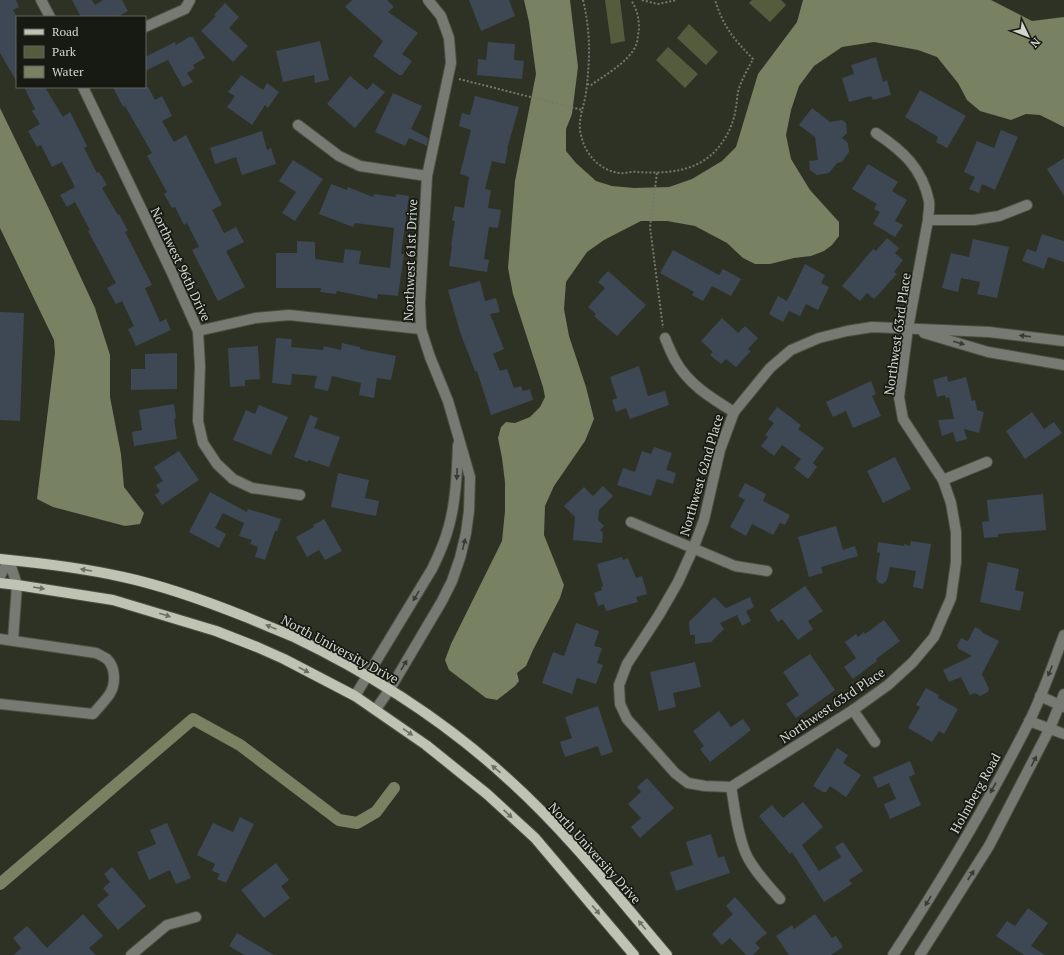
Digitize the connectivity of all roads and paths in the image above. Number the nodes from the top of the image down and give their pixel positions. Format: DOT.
graph roads {
  1 [pos="41,0"];
  2 [pos="190,0"];
  3 [pos="428,0"];
  4 [pos="583,0"];
  5 [pos="631,0"];
  6 [pos="642,0"];
  7 [pos="677,0"];
  8 [pos="715,0"];
  9 [pos="49,16"];
  10 [pos="146,27"];
  11 [pos="448,76"];
  12 [pos="587,84"];
  13 [pos="84,88"];
  14 [pos="582,110"];
  15 [pos="298,125"];
  16 [pos="876,133"];
  17 [pos="657,173"];
  18 [pos="427,176"];
  19 [pos="1027,205"];
  20 [pos="928,220"];
  21 [pos="908,328"];
  22 [pos="421,329"];
  23 [pos="198,331"];
  24 [pos="665,338"];
  25 [pos="1064,341"];
  26 [pos="1064,364"];
  27 [pos="734,412"];
  28 [pos="458,435"];
  29 [pos="987,462"];
  30 [pos="943,480"];
  31 [pos="300,494"];
  32 [pos="631,522"];
  33 [pos="693,548"];
  34 [pos="5,560"];
  35 [pos="767,571"];
  36 [pos="0,576"];
  37 [pos="0,584"];
  38 [pos="17,585"];
  39 [pos="1064,635"];
  40 [pos="0,639"];
  41 [pos="13,640"];
  42 [pos="368,676"];
  43 [pos="390,689"];
  44 [pos="1064,694"];
  45 [pos="355,696"];
  46 [pos="1040,696"];
  47 [pos="0,704"];
  48 [pos="1062,706"];
  49 [pos="376,710"];
  50 [pos="852,710"];
  51 [pos="1029,721"];
  52 [pos="1050,728"];
  53 [pos="1064,734"];
  54 [pos="875,742"];
  55 [pos="731,787"];
  56 [pos="780,899"];
  57 [pos="196,917"];
  58 [pos="131,955"];
  59 [pos="634,955"];
  60 [pos="667,955"];
  61 [pos="893,955"];
  62 [pos="920,955"];
  1 -- 9 [label="street"];
  2 -- 10 [label="street"];
  3 -- 11 [label="street, Northwest 61st Drive"];
  4 -- 12 [label="path"];
  5 -- 12 [label="path"];
  6 -- 7 [label="path"];
  8 -- 17 [label="path"];
  11 -- 14 [label="path"];
  11 -- 18 [label="street, Northwest 61st Drive"];
  12 -- 14 [label="path"];
  13 -- 23 [label="street, Northwest 96th Drive"];
  14 -- 17 [label="path"];
  15 -- 18 [label="street"];
  16 -- 20 [label="street, Northwest 63rd Place"];
  17 -- 24 [label="path"];
  18 -- 22 [label="street, Northwest 61st Drive"];
  19 -- 20 [label="street"];
  20 -- 21 [label="street, Northwest 63rd Place"];
  25 -- 21 [label="street, Northwest 62nd Place, one-way"];
  21 -- 26 [label="street, Northwest 62nd Place, one-way"];
  21 -- 27 [label="street, Northwest 62nd Place"];
  21 -- 30 [label="street, Northwest 63rd Place"];
  22 -- 23 [label="street"];
  22 -- 28 [label="street, Northwest 61st Drive"];
  23 -- 31 [label="street, Northwest 96th Drive"];
  24 -- 27 [label="street"];
  27 -- 33 [label="street, Northwest 62nd Place"];
  28 -- 42 [label="street, Northwest 61st Drive, one-way"];
  43 -- 28 [label="street, Northwest 61st Drive, one-way"];
  29 -- 30 [label="street"];
  30 -- 50 [label="street, Northwest 63rd Place"];
  32 -- 33 [label="street"];
  33 -- 35 [label="street"];
  33 -- 55 [label="street, Northwest 62nd Place"];
  34 -- 36 [label="street"];
  34 -- 38 [label="street"];
  42 -- 34 [label="main road, North University Drive, one-way"];
  37 -- 38 [label="main road"];
  38 -- 41 [label="street"];
  38 -- 45 [label="main road, one-way"];
  39 -- 46 [label="street, Holmberg Road, one-way"];
  40 -- 41 [label="street"];
  41 -- 47 [label="street"];
  42 -- 43 [label="main road, North University Drive"];
  42 -- 45 [label="street, Northwest 61st Drive"];
  43 -- 49 [label="street, Northwest 61st Drive"];
  60 -- 43 [label="main road, North University Drive, one-way"];
  44 -- 48 [label="street"];
  45 -- 49 [label="main road"];
  46 -- 48 [label="street"];
  46 -- 51 [label="street, Holmberg Road"];
  48 -- 52 [label="street"];
  49 -- 59 [label="main road, one-way"];
  50 -- 54 [label="street"];
  50 -- 55 [label="street, Northwest 63rd Place"];
  51 -- 52 [label="street"];
  51 -- 61 [label="street, Holmberg Road, one-way"];
  52 -- 53 [label="street"];
  62 -- 52 [label="street, one-way"];
  55 -- 56 [label="street"];
  57 -- 58 [label="street"];
}
